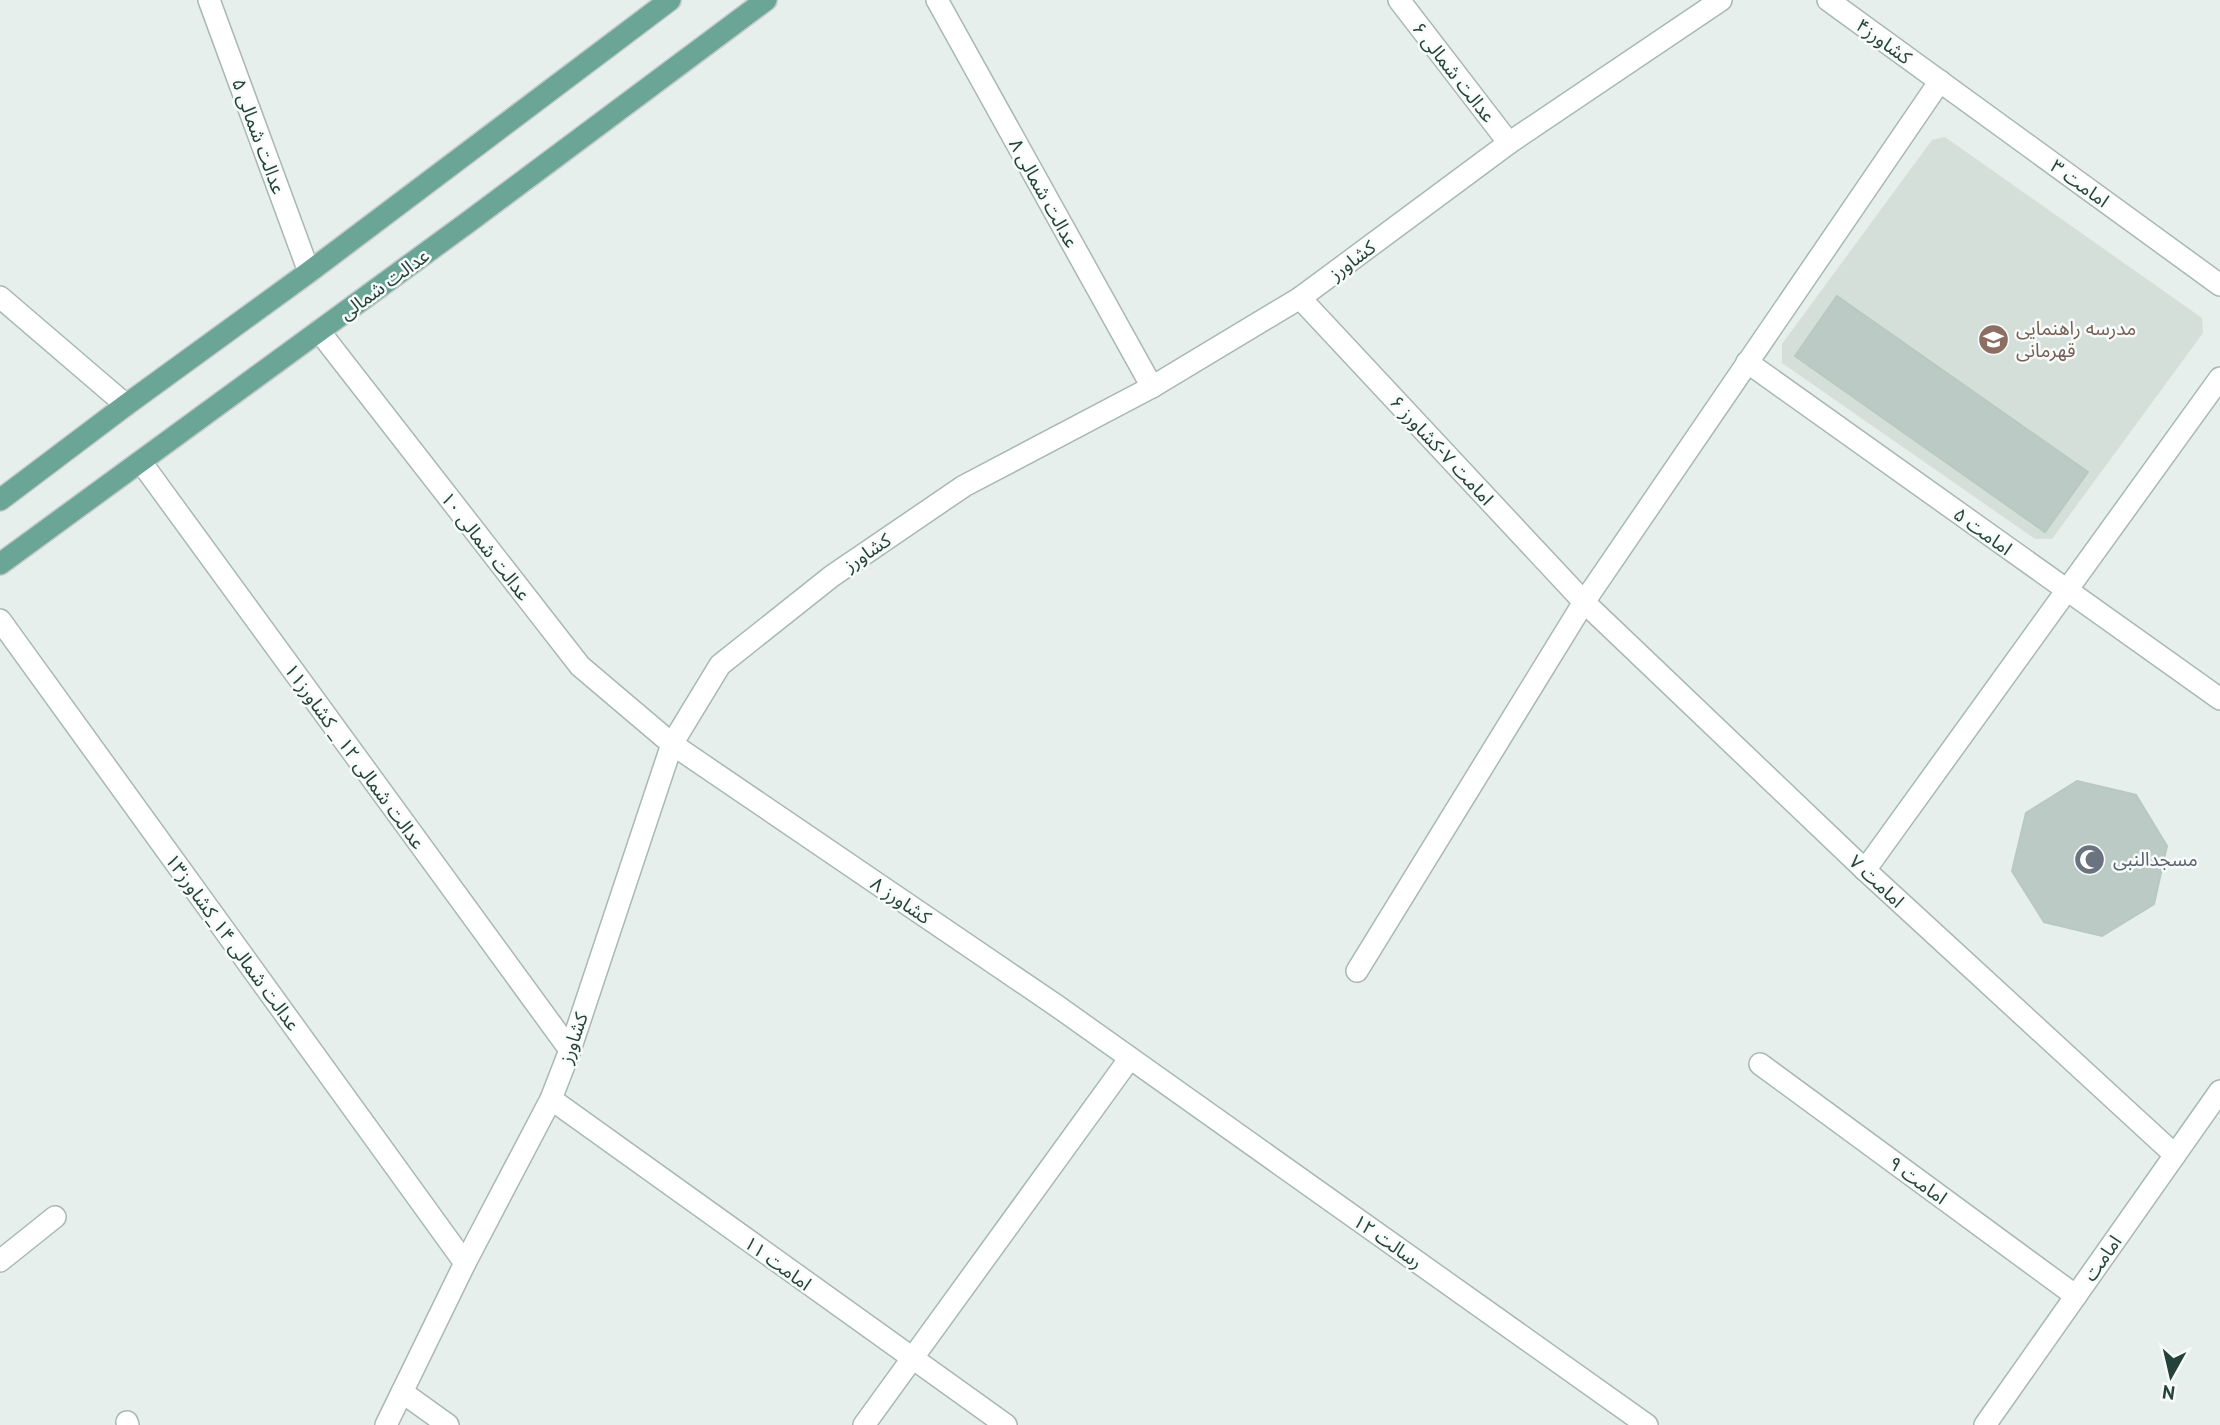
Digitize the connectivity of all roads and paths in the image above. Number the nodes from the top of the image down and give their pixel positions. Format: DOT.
graph roads {
  1 [pos="209,0"];
  2 [pos="670,0"];
  3 [pos="766,0"];
  4 [pos="937,0"];
  5 [pos="1399,0"];
  6 [pos="1828,0"];
  7 [pos="1717,1"];
  8 [pos="1940,81"];
  9 [pos="1509,143"];
  10 [pos="309,272"];
  11 [pos="2220,285"];
  12 [pos="0,297"];
  13 [pos="1300,298"];
  14 [pos="319,331"];
  15 [pos="1747,362"];
  16 [pos="2220,378"];
  17 [pos="1152,387"];
  18 [pos="126,405"];
  19 [pos="141,462"];
  20 [pos="0,500"];
  21 [pos="0,564"];
  22 [pos="2067,590"];
  23 [pos="1584,602"];
  24 [pos="0,620"];
  25 [pos="2220,699"];
  26 [pos="672,744"];
  27 [pos="1865,870"];
  28 [pos="1357,971"];
  29 [pos="570,1050"];
  30 [pos="1130,1058"];
  31 [pos="1760,1064"];
  32 [pos="2220,1091"];
  33 [pos="551,1099"];
  34 [pos="2175,1155"];
  35 [pos="55,1217"];
  36 [pos="0,1261"];
  37 [pos="465,1263"];
  38 [pos="2076,1296"];
  39 [pos="912,1359"];
  40 [pos="402,1392"];
  41 [pos="387,1425"];
  42 [pos="448,1425"];
  43 [pos="864,1425"];
  44 [pos="1006,1425"];
  45 [pos="1647,1425"];
  46 [pos="1985,1425"];
  1 -- 10 [label="street, عدالت شمالی ۵"];
  2 -- 10 [label="main road"];
  3 -- 14 [label="main road, عدالت شمالی"];
  4 -- 17 [label="street, عدالت شمالی ۸"];
  5 -- 9 [label="street, عدالت شمالی ۶"];
  6 -- 8 [label="street, کشاورز۴"];
  7 -- 9 [label="street, کشاورز"];
  8 -- 11 [label="street, امامت ۳"];
  8 -- 15 [label="street"];
  9 -- 13 [label="street, کشاورز"];
  10 -- 18 [label="main road"];
  12 -- 18 [label="street"];
  13 -- 17 [label="street, کشاورز"];
  13 -- 23 [label="street, امامت ۷-کشاورز ۶"];
  14 -- 19 [label="main road, عدالت شمالی"];
  14 -- 26 [label="street, عدالت شمالی ۱۰"];
  15 -- 22 [label="street, امامت ۵"];
  15 -- 23 [label="street"];
  16 -- 22 [label="street"];
  17 -- 26 [label="street, کشاورز"];
  18 -- 20 [label="main road"];
  19 -- 21 [label="main road, عدالت شمالی"];
  19 -- 29 [label="street, عدالت شمالی ۱۲ _ کشاورز۱۱"];
  22 -- 25 [label="street, امامت ۵"];
  22 -- 27 [label="street"];
  23 -- 27 [label="street, امامت ۷"];
  23 -- 28 [label="street"];
  24 -- 37 [label="street, عدالت شمالی ۱۴_کشاورز۱۳"];
  26 -- 29 [label="street, کشاورز"];
  26 -- 30 [label="street, کشاورز ۸"];
  27 -- 34 [label="street, امامت ۷"];
  29 -- 33 [label="street, کشاورز"];
  30 -- 39 [label="street"];
  30 -- 45 [label="street, رسالت ۱۲"];
  31 -- 38 [label="street, امامت ۹"];
  32 -- 34 [label="street, امامت"];
  33 -- 37 [label="street, کشاورز"];
  33 -- 39 [label="street, امامت ۱۱"];
  34 -- 38 [label="street, امامت"];
  35 -- 36 [label="street"];
  37 -- 40 [label="street, کشاورز"];
  38 -- 46 [label="street, امامت"];
  39 -- 43 [label="street"];
  39 -- 44 [label="street, امامت ۱۱"];
  40 -- 41 [label="street, کشاورز"];
  40 -- 42 [label="street"];
}
